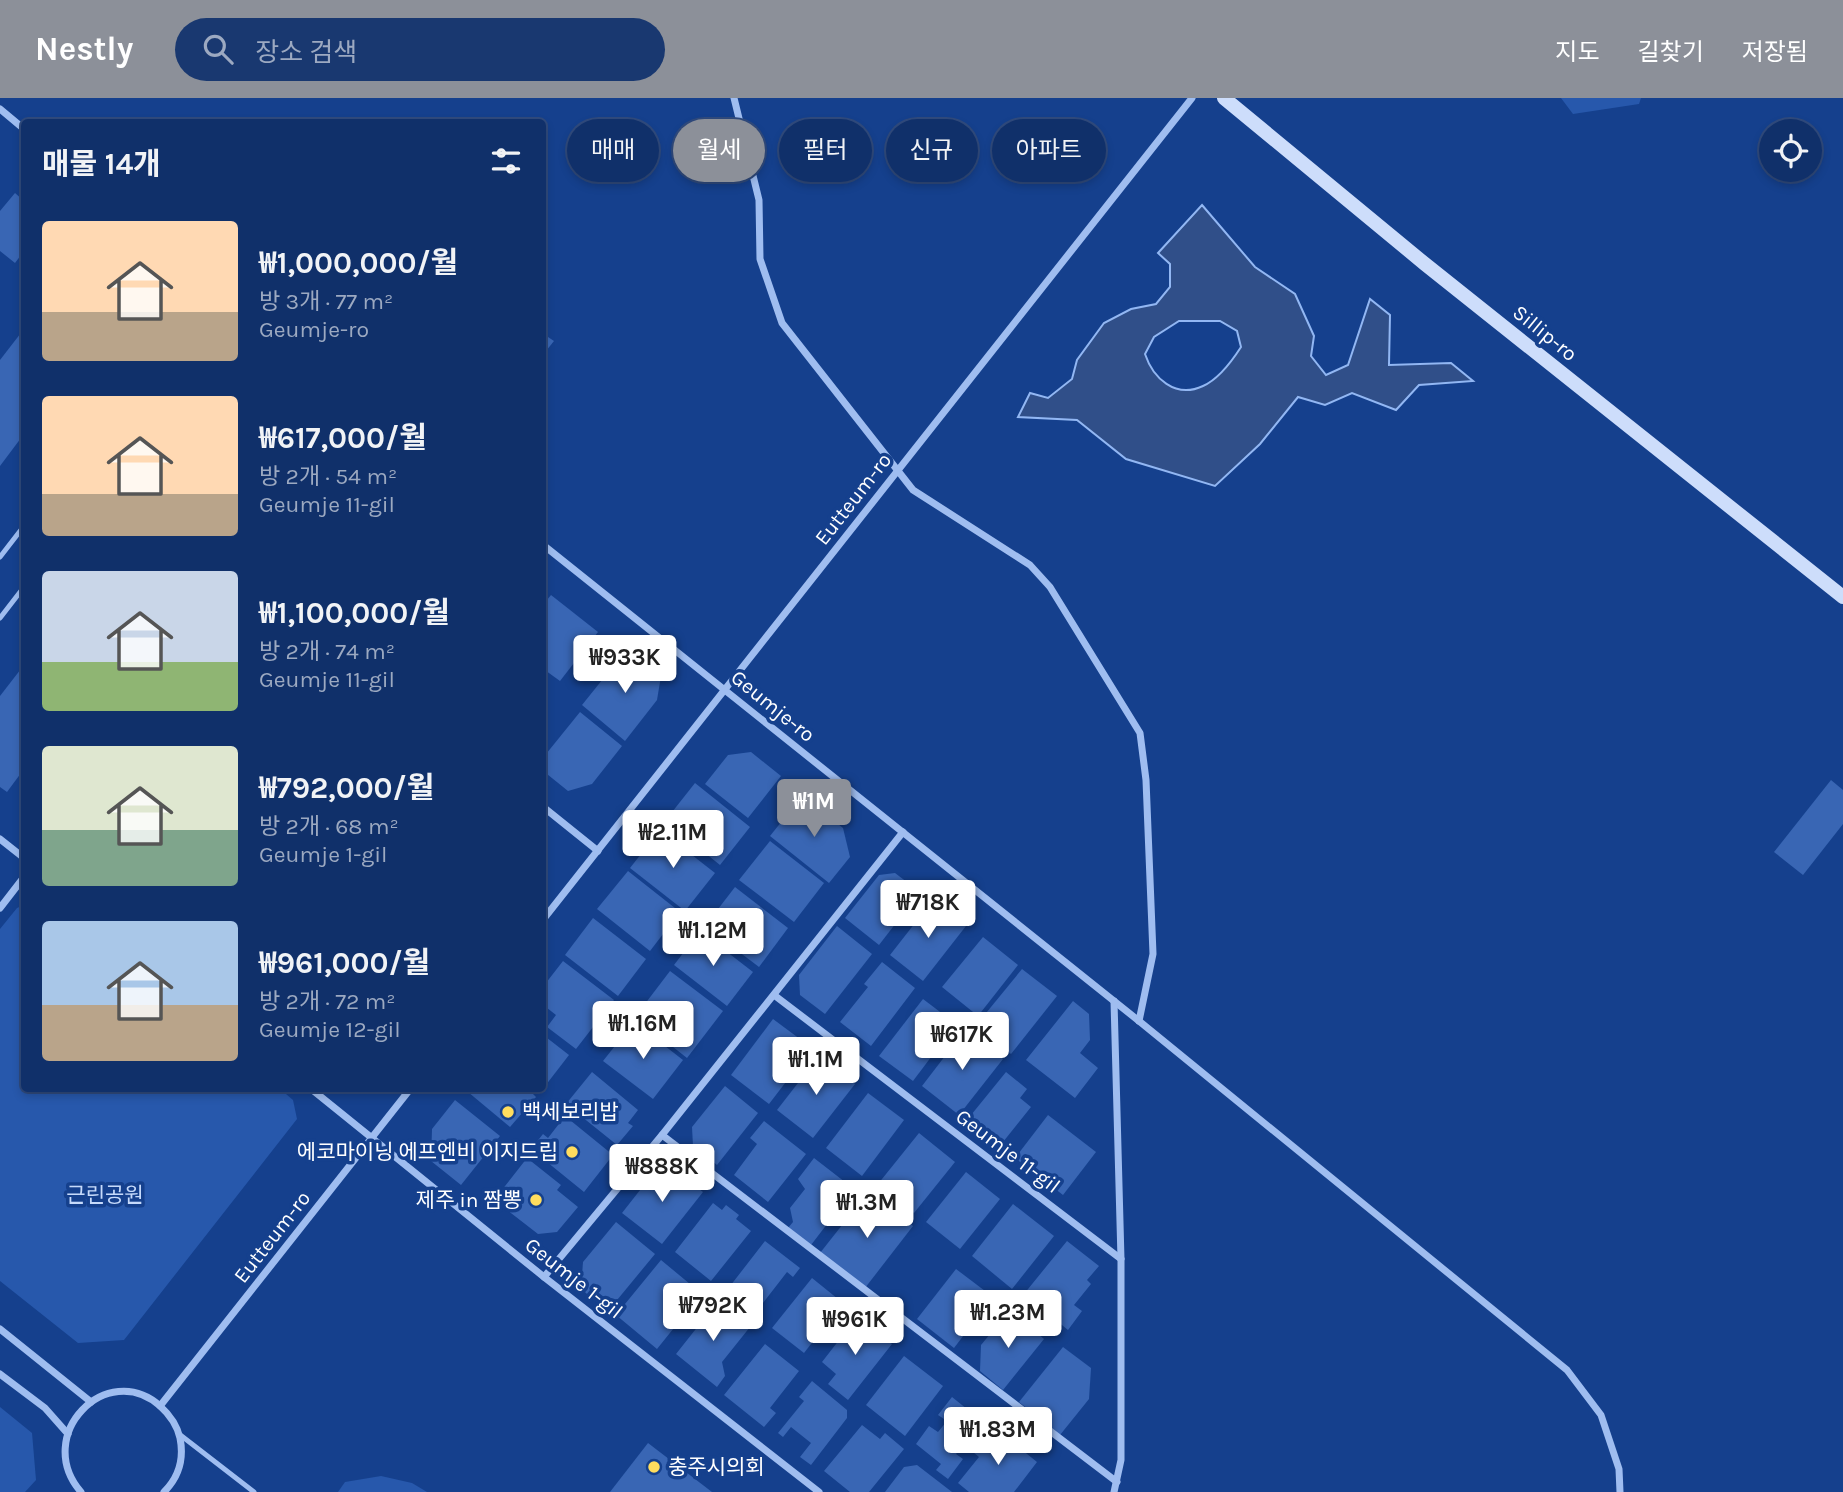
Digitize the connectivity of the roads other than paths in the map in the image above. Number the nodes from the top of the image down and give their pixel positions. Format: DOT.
graph roads {
  1 [pos="734,98"];
  2 [pos="1192,98"];
  3 [pos="1224,98"];
  4 [pos="0,109"];
  5 [pos="21,126"];
  6 [pos="896,473"];
  7 [pos="21,530"];
  8 [pos="546,547"];
  9 [pos="0,557"];
  10 [pos="21,591"];
  11 [pos="1843,597"];
  12 [pos="0,618"];
  13 [pos="725,690"];
  14 [pos="546,809"];
  15 [pos="903,832"];
  16 [pos="0,839"];
  17 [pos="598,851"];
  18 [pos="21,856"];
  19 [pos="21,881"];
  20 [pos="0,908"];
  21 [pos="546,916"];
  22 [pos="775,995"];
  23 [pos="1114,1001"];
  24 [pos="1139,1021"];
  25 [pos="315,1092"];
  26 [pos="408,1092"];
  27 [pos="662,1135"];
  28 [pos="372,1138"];
  29 [pos="1121,1259"];
  30 [pos="544,1277"];
  31 [pos="0,1329"];
  32 [pos="0,1374"];
  33 [pos="91,1402"];
  34 [pos="160,1406"];
  35 [pos="68,1434"];
  36 [pos="179,1434"];
  37 [pos="1117,1482"];
  38 [pos="81,1492"];
  39 [pos="164,1492"];
  40 [pos="254,1492"];
  41 [pos="819,1492"];
  42 [pos="1115,1492"];
  43 [pos="1620,1492"];
  1 -- 6 [label="street"];
  2 -- 6 [label="street, Eutteum-ro"];
  3 -- 11 [label="street, Sillip-ro"];
  4 -- 5 [label="street"];
  6 -- 13 [label="street, Eutteum-ro"];
  6 -- 24 [label="street"];
  7 -- 9 [label="lane"];
  8 -- 13 [label="street, Geumje-ro"];
  10 -- 12 [label="lane"];
  13 -- 15 [label="street, Geumje-ro"];
  13 -- 17 [label="street, Eutteum-ro"];
  14 -- 17 [label="street"];
  15 -- 22 [label="street"];
  15 -- 23 [label="street, Geumje-ro"];
  16 -- 18 [label="street"];
  17 -- 21 [label="street, Eutteum-ro"];
  19 -- 20 [label="street"];
  22 -- 27 [label="street"];
  22 -- 29 [label="street, Geumje 11-gil"];
  23 -- 24 [label="street, Geumje-ro"];
  23 -- 29 [label="street"];
  24 -- 43 [label="street, Geumje-ro"];
  25 -- 28 [label="street, Geumje 1-gil"];
  26 -- 28 [label="street, Eutteum-ro"];
  27 -- 30 [label="street"];
  27 -- 37 [label="street"];
  28 -- 30 [label="street, Geumje 1-gil"];
  28 -- 34 [label="street, Eutteum-ro"];
  29 -- 37 [label="street"];
  30 -- 41 [label="street, Geumje 1-gil"];
  31 -- 33 [label="street"];
  32 -- 35 [label="street"];
  33 -- 34 [label="street"];
  33 -- 35 [label="street"];
  34 -- 36 [label="street"];
  35 -- 38 [label="street"];
  36 -- 39 [label="street"];
  36 -- 40 [label="lane"];
  37 -- 42 [label="street"];
}
